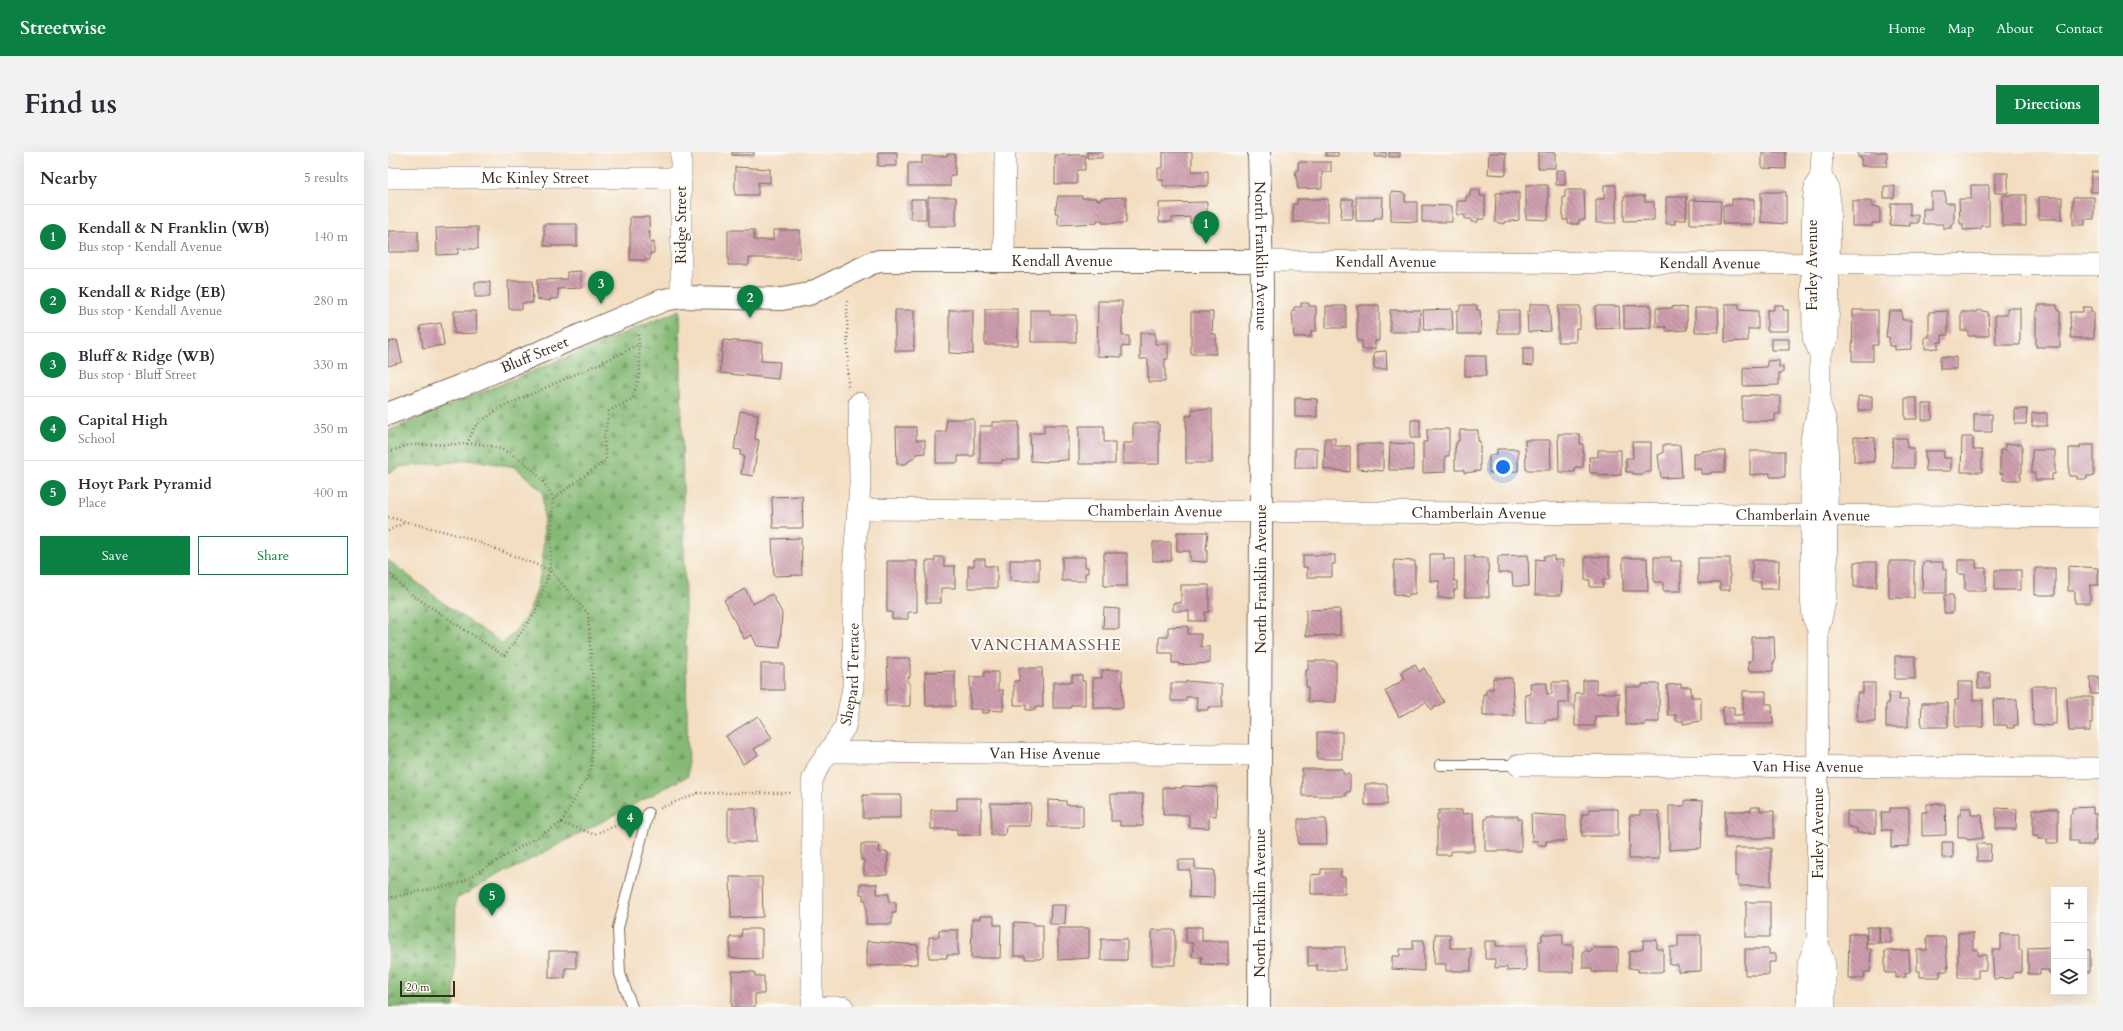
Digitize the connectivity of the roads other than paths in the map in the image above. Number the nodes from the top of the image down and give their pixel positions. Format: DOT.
graph roads {
  1 [pos="681,152"];
  2 [pos="1005,152"];
  3 [pos="1259,152"];
  4 [pos="1822,152"];
  5 [pos="388,178"];
  6 [pos="681,178"];
  7 [pos="1004,260"];
  8 [pos="1260,261"];
  9 [pos="1821,265"];
  10 [pos="2099,265"];
  11 [pos="681,297"];
  12 [pos="859,403"];
  13 [pos="388,414"];
  14 [pos="859,509"];
  15 [pos="1261,512"];
  16 [pos="1819,515"];
  17 [pos="2099,517"];
  18 [pos="829,752"];
  19 [pos="1260,755"];
  20 [pos="1440,764"];
  21 [pos="1518,764"];
  22 [pos="1818,766"];
  23 [pos="2099,768"];
  24 [pos="648,813"];
  25 [pos="1817,940"];
  26 [pos="632,1007"];
  27 [pos="812,1007"];
  28 [pos="843,1007"];
  29 [pos="1259,1007"];
  30 [pos="1807,1007"];
  31 [pos="1825,1007"];
  1 -- 6 [label="street, Ridge Street"];
  2 -- 7 [label="street"];
  3 -- 8 [label="street, North Franklin Avenue"];
  4 -- 9 [label="street, Farley Avenue"];
  5 -- 6 [label="street, Mc Kinley Street"];
  6 -- 11 [label="street, Ridge Street"];
  7 -- 8 [label="street, Kendall Avenue"];
  7 -- 11 [label="street, Kendall Avenue"];
  8 -- 9 [label="street, Kendall Avenue"];
  8 -- 15 [label="street, North Franklin Avenue"];
  9 -- 10 [label="street, Kendall Avenue"];
  9 -- 16 [label="street, Farley Avenue"];
  11 -- 13 [label="street, Bluff Street"];
  12 -- 14 [label="street, Shepard Terrace"];
  14 -- 15 [label="street, Chamberlain Avenue"];
  14 -- 18 [label="street, Shepard Terrace"];
  15 -- 16 [label="street, Chamberlain Avenue"];
  15 -- 19 [label="street, North Franklin Avenue"];
  16 -- 17 [label="street, Chamberlain Avenue"];
  16 -- 22 [label="street, Farley Avenue"];
  18 -- 19 [label="street, Van Hise Avenue"];
  18 -- 27 [label="street, Shepard Terrace"];
  19 -- 29 [label="street, North Franklin Avenue"];
  20 -- 21 [label="lane"];
  21 -- 22 [label="street, Van Hise Avenue"];
  22 -- 23 [label="street, Van Hise Avenue"];
  22 -- 25 [label="street, Farley Avenue"];
  24 -- 26 [label="lane"];
  25 -- 30 [label="street, Farley Avenue"];
  25 -- 31 [label="street, Farley Avenue"];
  27 -- 28 [label="street"];
}
